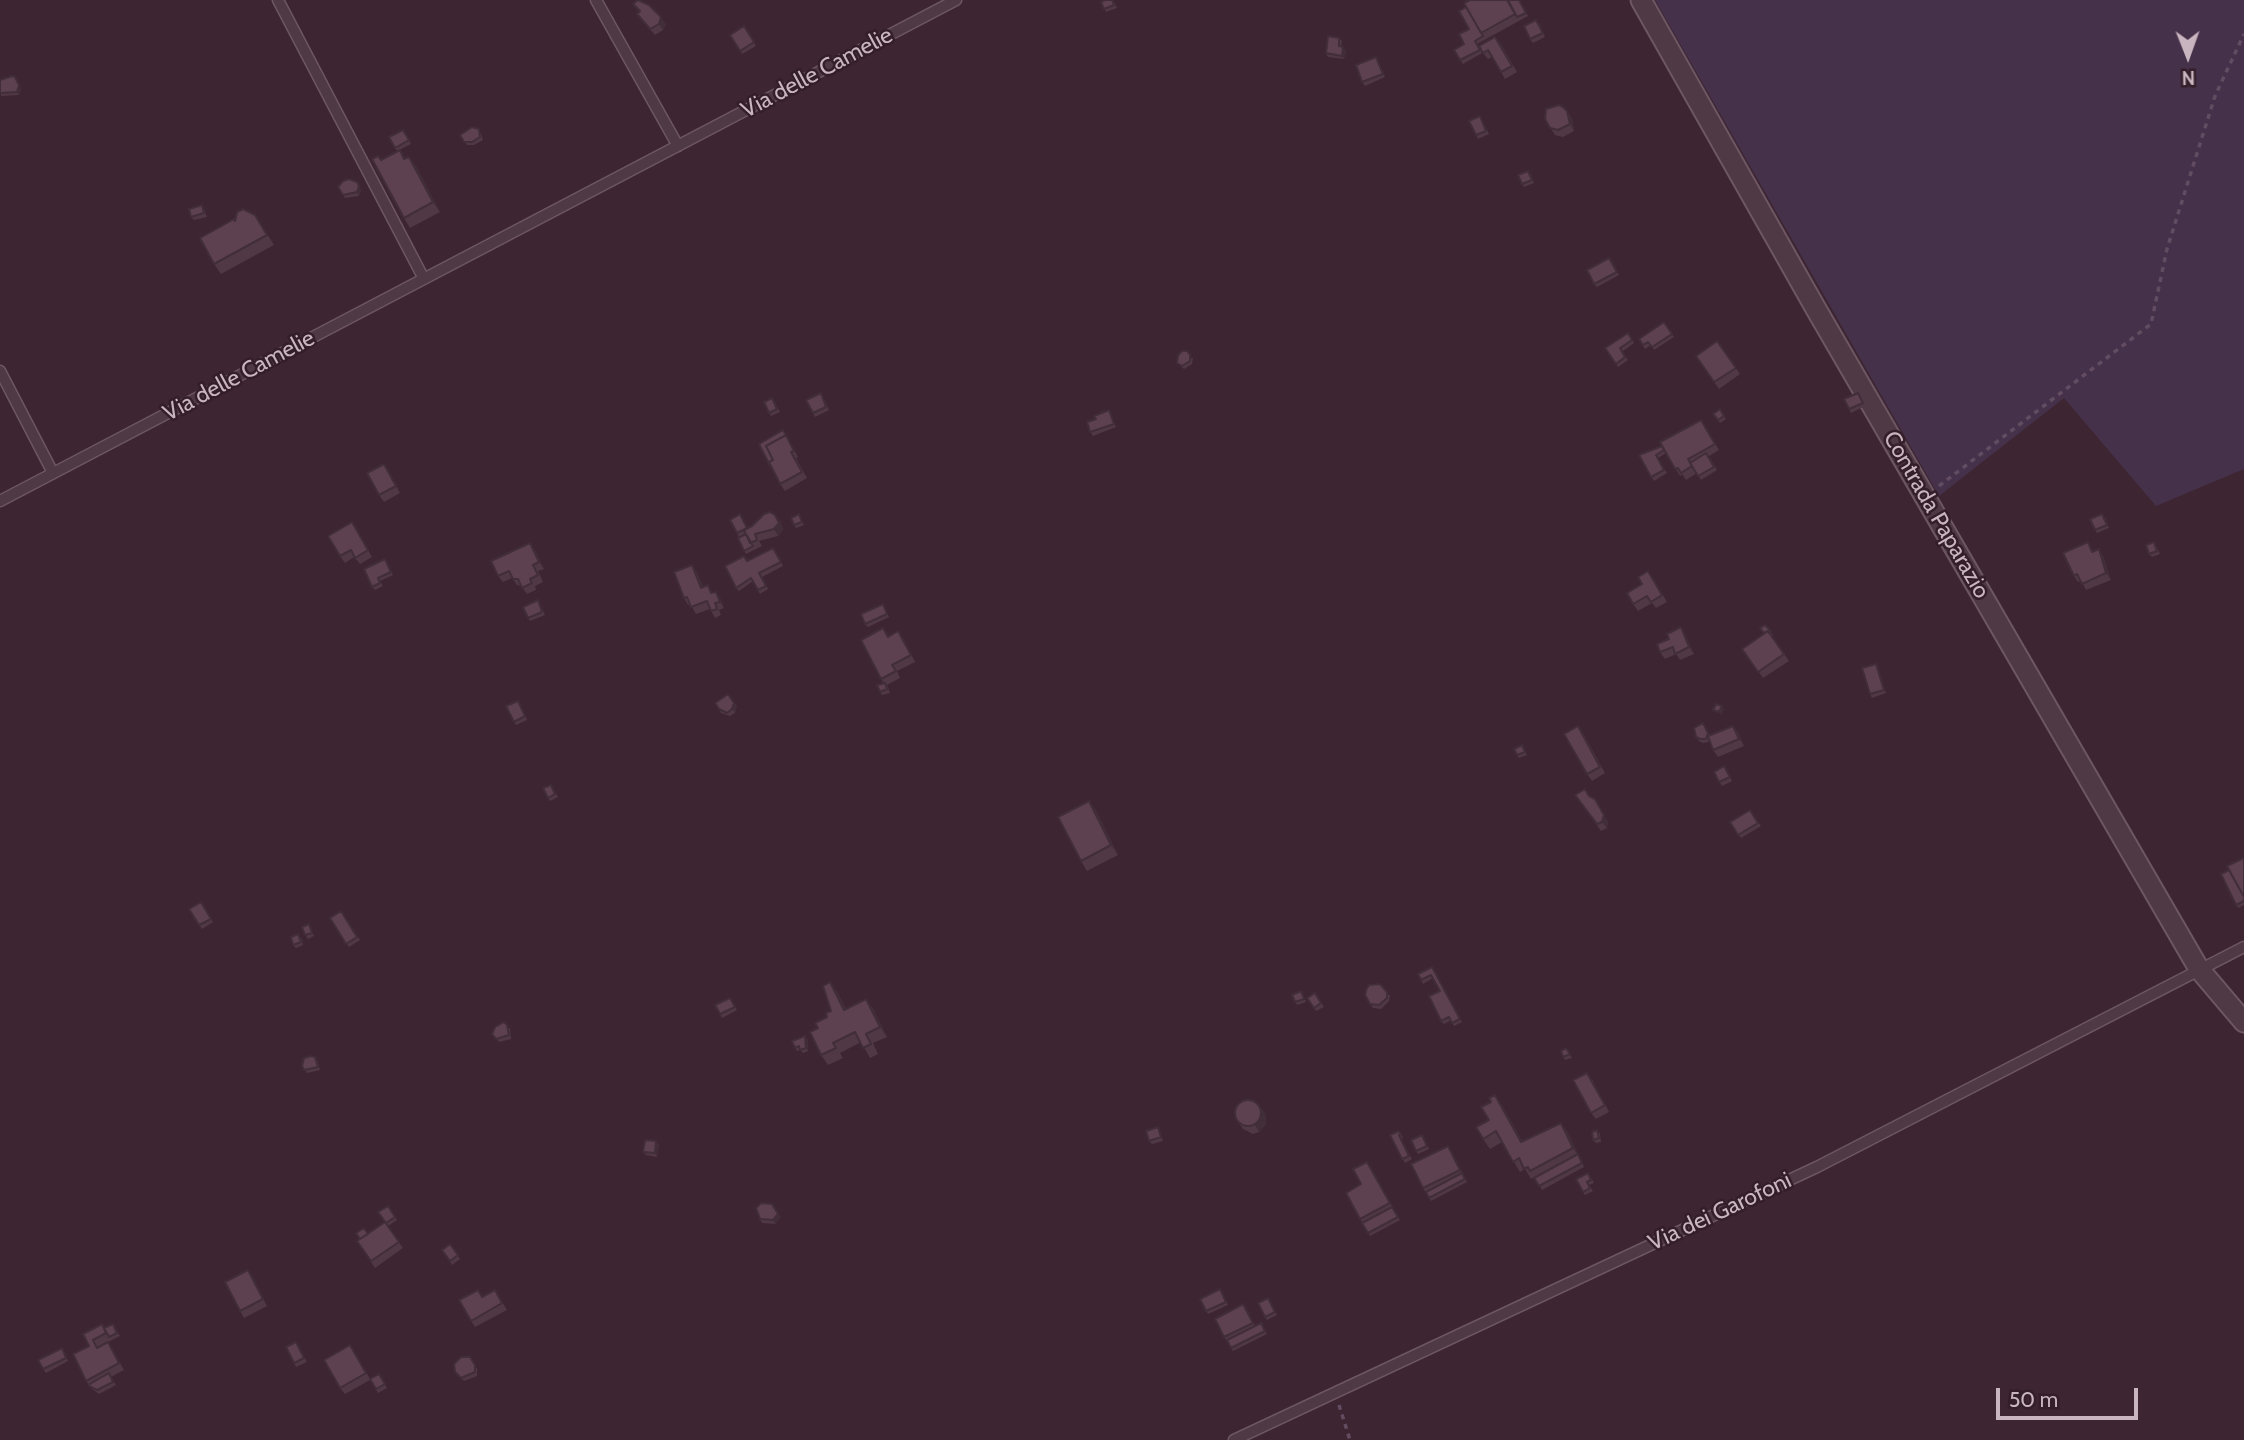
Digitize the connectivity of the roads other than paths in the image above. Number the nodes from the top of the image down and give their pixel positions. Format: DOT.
graph roads {
  1 [pos="278,0"];
  2 [pos="596,0"];
  3 [pos="956,0"];
  4 [pos="1641,0"];
  5 [pos="678,146"];
  6 [pos="424,279"];
  7 [pos="0,371"];
  8 [pos="53,473"];
  9 [pos="0,501"];
  10 [pos="2244,947"];
  11 [pos="2199,969"];
  12 [pos="2244,1022"];
  13 [pos="1234,1440"];
  1 -- 6 [label="lane"];
  2 -- 5 [label="lane"];
  3 -- 5 [label="lane, Via delle Camelie"];
  4 -- 11 [label="street, Contrada Paparazio"];
  5 -- 6 [label="lane, Via delle Camelie"];
  6 -- 8 [label="lane, Via delle Camelie"];
  7 -- 8 [label="lane"];
  8 -- 9 [label="lane, Via delle Camelie"];
  10 -- 11 [label="lane, Via dei Garofoni"];
  11 -- 12 [label="street, Contrada Paparazio"];
  11 -- 13 [label="lane, Via dei Garofoni"];
}
